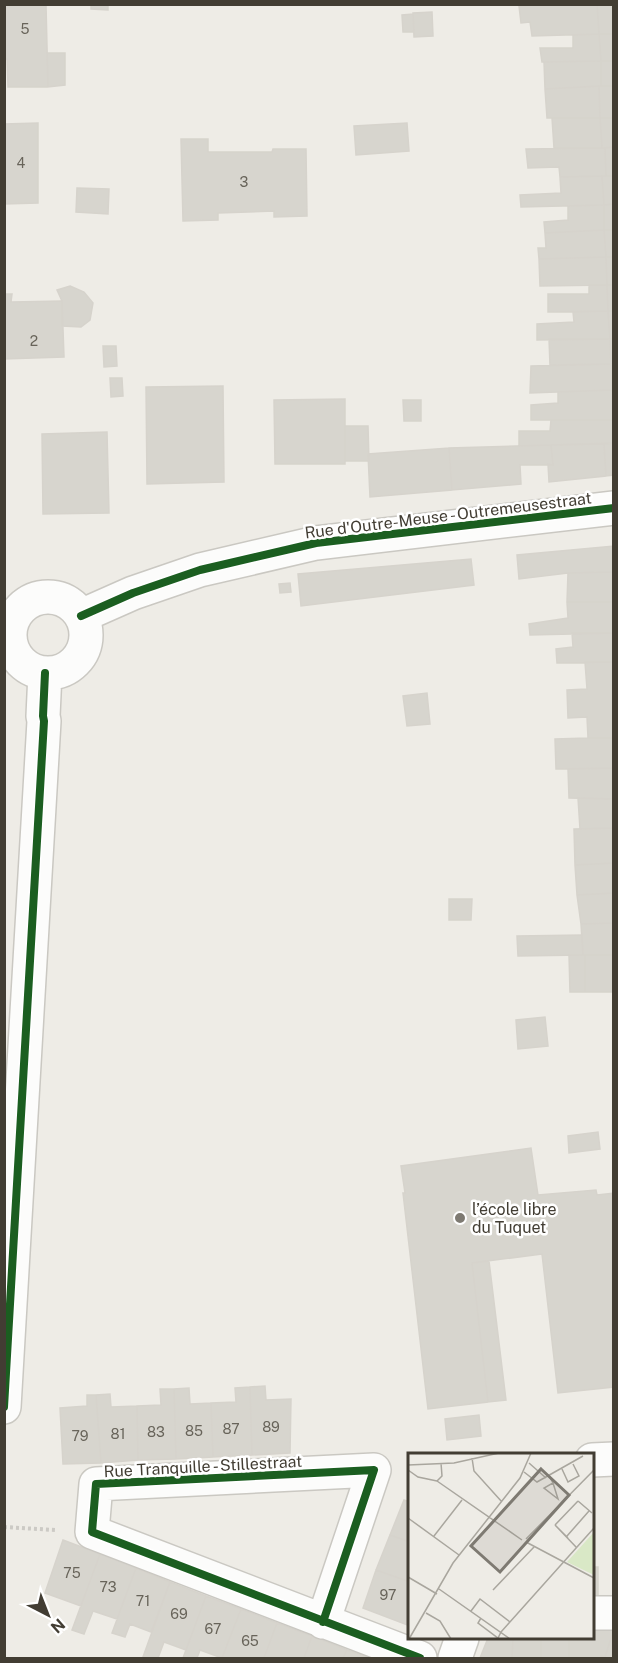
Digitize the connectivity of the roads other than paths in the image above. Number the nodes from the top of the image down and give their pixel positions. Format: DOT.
graph roads {
  1 [pos="614,508"];
  2 [pos="81,616"];
  3 [pos="7,633"];
  4 [pos="45,673"];
  5 [pos="4,1407"];
  6 [pos="614,1459"];
  7 [pos="594,1460"];
  8 [pos="594,1613"];
  9 [pos="614,1613"];
  10 [pos="323,1622"];
  11 [pos="462,1639"];
  12 [pos="420,1659"];
  13 [pos="454,1659"];
  1 -- 2 [label="street, Rue d'Outre-Meuse - Outremeusestraat"];
  2 -- 3 [label="street"];
  2 -- 4 [label="street"];
  3 -- 4 [label="street"];
  4 -- 5 [label="street"];
  6 -- 7 [label="street"];
  8 -- 9 [label="street"];
  10 -- 10 [label="street, Rue Tranquille - Stillestraat"];
  10 -- 12 [label="street"];
  11 -- 13 [label="street"];
}
